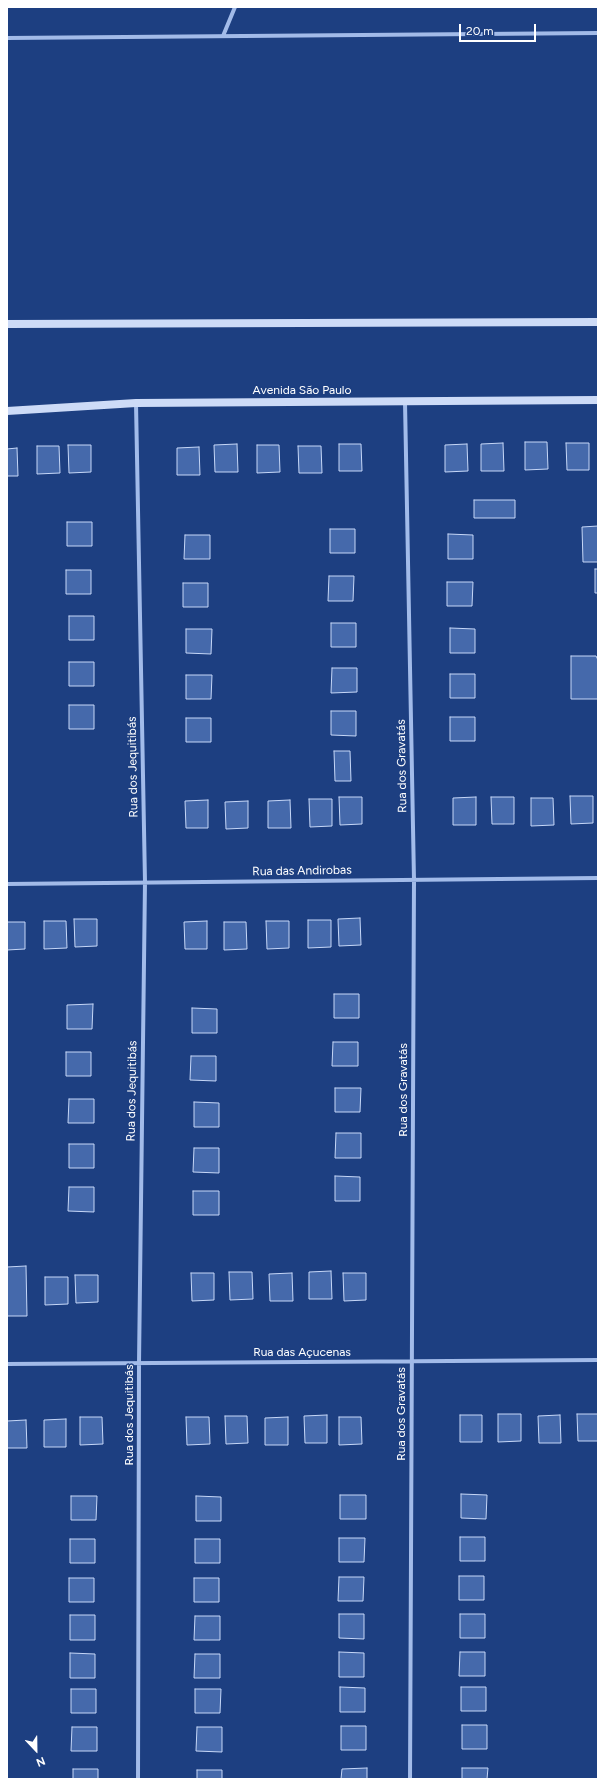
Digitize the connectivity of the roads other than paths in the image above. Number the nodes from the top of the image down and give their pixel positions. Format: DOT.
graph roads {
  1 [pos="235,7"];
  2 [pos="598,34"];
  3 [pos="223,36"];
  4 [pos="7,38"];
  5 [pos="598,322"];
  6 [pos="7,324"];
  7 [pos="598,400"];
  8 [pos="405,401"];
  9 [pos="136,403"];
  10 [pos="7,411"];
  11 [pos="598,878"];
  12 [pos="414,880"];
  13 [pos="145,882"];
  14 [pos="7,884"];
  15 [pos="598,1360"];
  16 [pos="412,1361"];
  17 [pos="139,1363"];
  18 [pos="7,1364"];
  19 [pos="138,1779"];
  20 [pos="410,1779"];
  1 -- 3 [label="street"];
  2 -- 3 [label="street"];
  3 -- 4 [label="street"];
  5 -- 6 [label="street"];
  7 -- 8 [label="street, Avenida São Paulo"];
  8 -- 9 [label="street, Avenida São Paulo"];
  8 -- 12 [label="street, Rua dos Gravatás"];
  9 -- 10 [label="street, Avenida São Paulo"];
  9 -- 13 [label="street, Rua dos Jequitibás"];
  11 -- 12 [label="street, Rua das Andirobas"];
  12 -- 13 [label="street, Rua das Andirobas"];
  12 -- 16 [label="street, Rua dos Gravatás"];
  13 -- 14 [label="street, Rua das Andirobas"];
  13 -- 17 [label="street, Rua dos Jequitibás"];
  15 -- 16 [label="street, Rua das Açucenas"];
  16 -- 17 [label="street, Rua das Açucenas"];
  16 -- 20 [label="street, Rua dos Gravatás"];
  17 -- 18 [label="street, Rua das Açucenas"];
  17 -- 19 [label="street, Rua dos Jequitibás"];
}
